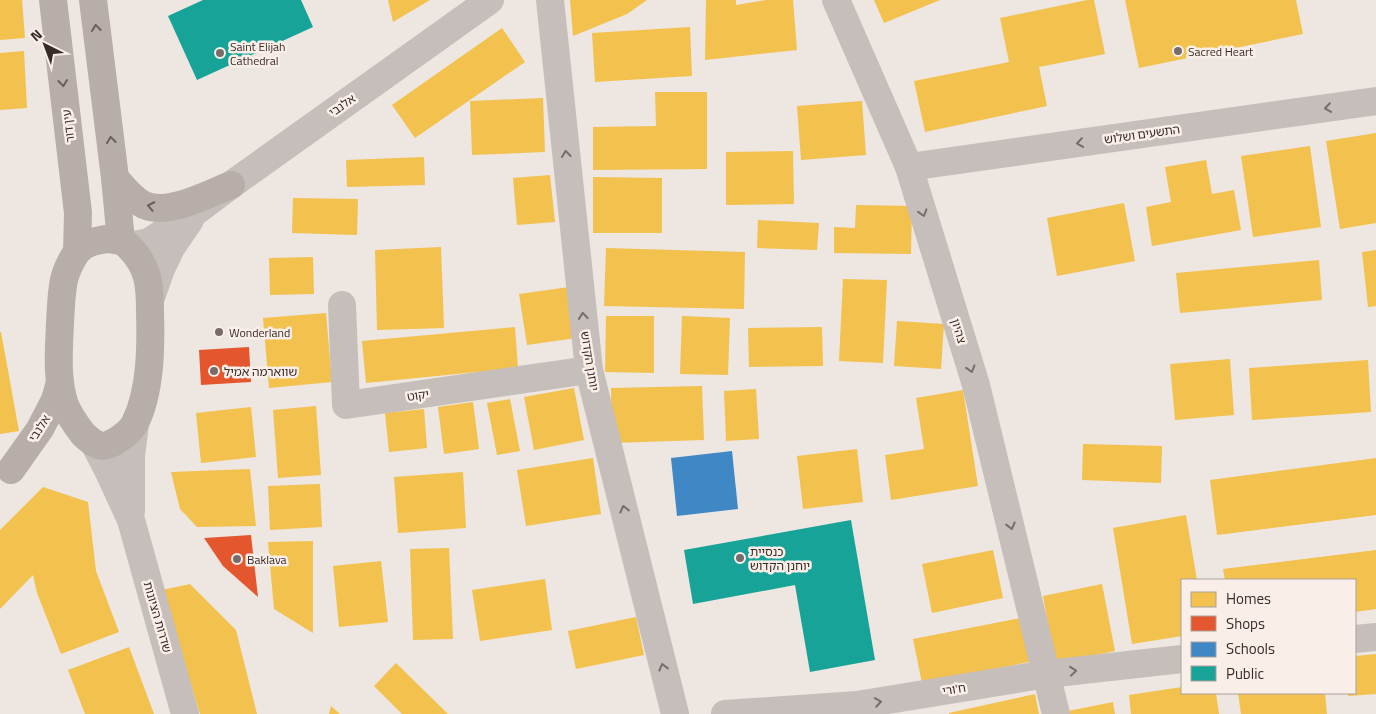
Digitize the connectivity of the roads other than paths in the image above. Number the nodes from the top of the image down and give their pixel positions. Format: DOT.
graph roads {
  1 [pos="53,0"];
  2 [pos="93,0"];
  3 [pos="490,0"];
  4 [pos="550,0"];
  5 [pos="836,0"];
  6 [pos="1376,101"];
  7 [pos="909,167"];
  8 [pos="115,178"];
  9 [pos="231,185"];
  10 [pos="195,212"];
  11 [pos="125,244"];
  12 [pos="77,252"];
  13 [pos="150,300"];
  14 [pos="342,305"];
  15 [pos="589,370"];
  16 [pos="60,382"];
  17 [pos="134,424"];
  18 [pos="85,434"];
  19 [pos="5,475"];
  20 [pos="131,520"];
  21 [pos="1376,637"];
  22 [pos="1356,639"];
  23 [pos="1181,659"];
  24 [pos="1046,674"];
  25 [pos="185,714"];
  26 [pos="674,714"];
  27 [pos="725,714"];
  28 [pos="1056,714"];
  1 -- 12 [label="street, עין דור, one-way"];
  8 -- 2 [label="street, one-way"];
  3 -- 9 [label="street, אלנבי"];
  15 -- 4 [label="street, יוחנן הקדוש, one-way"];
  5 -- 7 [label="street, צהיון"];
  6 -- 7 [label="street, התשעים ושלוש, one-way"];
  7 -- 24 [label="street, צהיון, one-way"];
  9 -- 8 [label="street, one-way"];
  8 -- 11 [label="street"];
  9 -- 10 [label="street, אלנבי"];
  10 -- 11 [label="street, אלנבי"];
  10 -- 13 [label="street, אלנבי"];
  11 -- 12 [label="street"];
  11 -- 13 [label="street"];
  12 -- 16 [label="street"];
  13 -- 17 [label="street"];
  14 -- 15 [label="street, יקוט"];
  26 -- 15 [label="street, יוחנן הקדוש, one-way"];
  16 -- 18 [label="street"];
  16 -- 19 [label="street, אלנבי"];
  17 -- 18 [label="street"];
  17 -- 20 [label="street, שדרות הציונות"];
  18 -- 19 [label="street, אלנבי"];
  18 -- 20 [label="street, שדרות הציונות"];
  20 -- 25 [label="street, שדרות הציונות"];
  21 -- 22 [label="street"];
  24 -- 23 [label="street, ח'ורי, one-way"];
  27 -- 24 [label="street, ח'ורי, one-way"];
  24 -- 28 [label="street, צהיון"];
}
